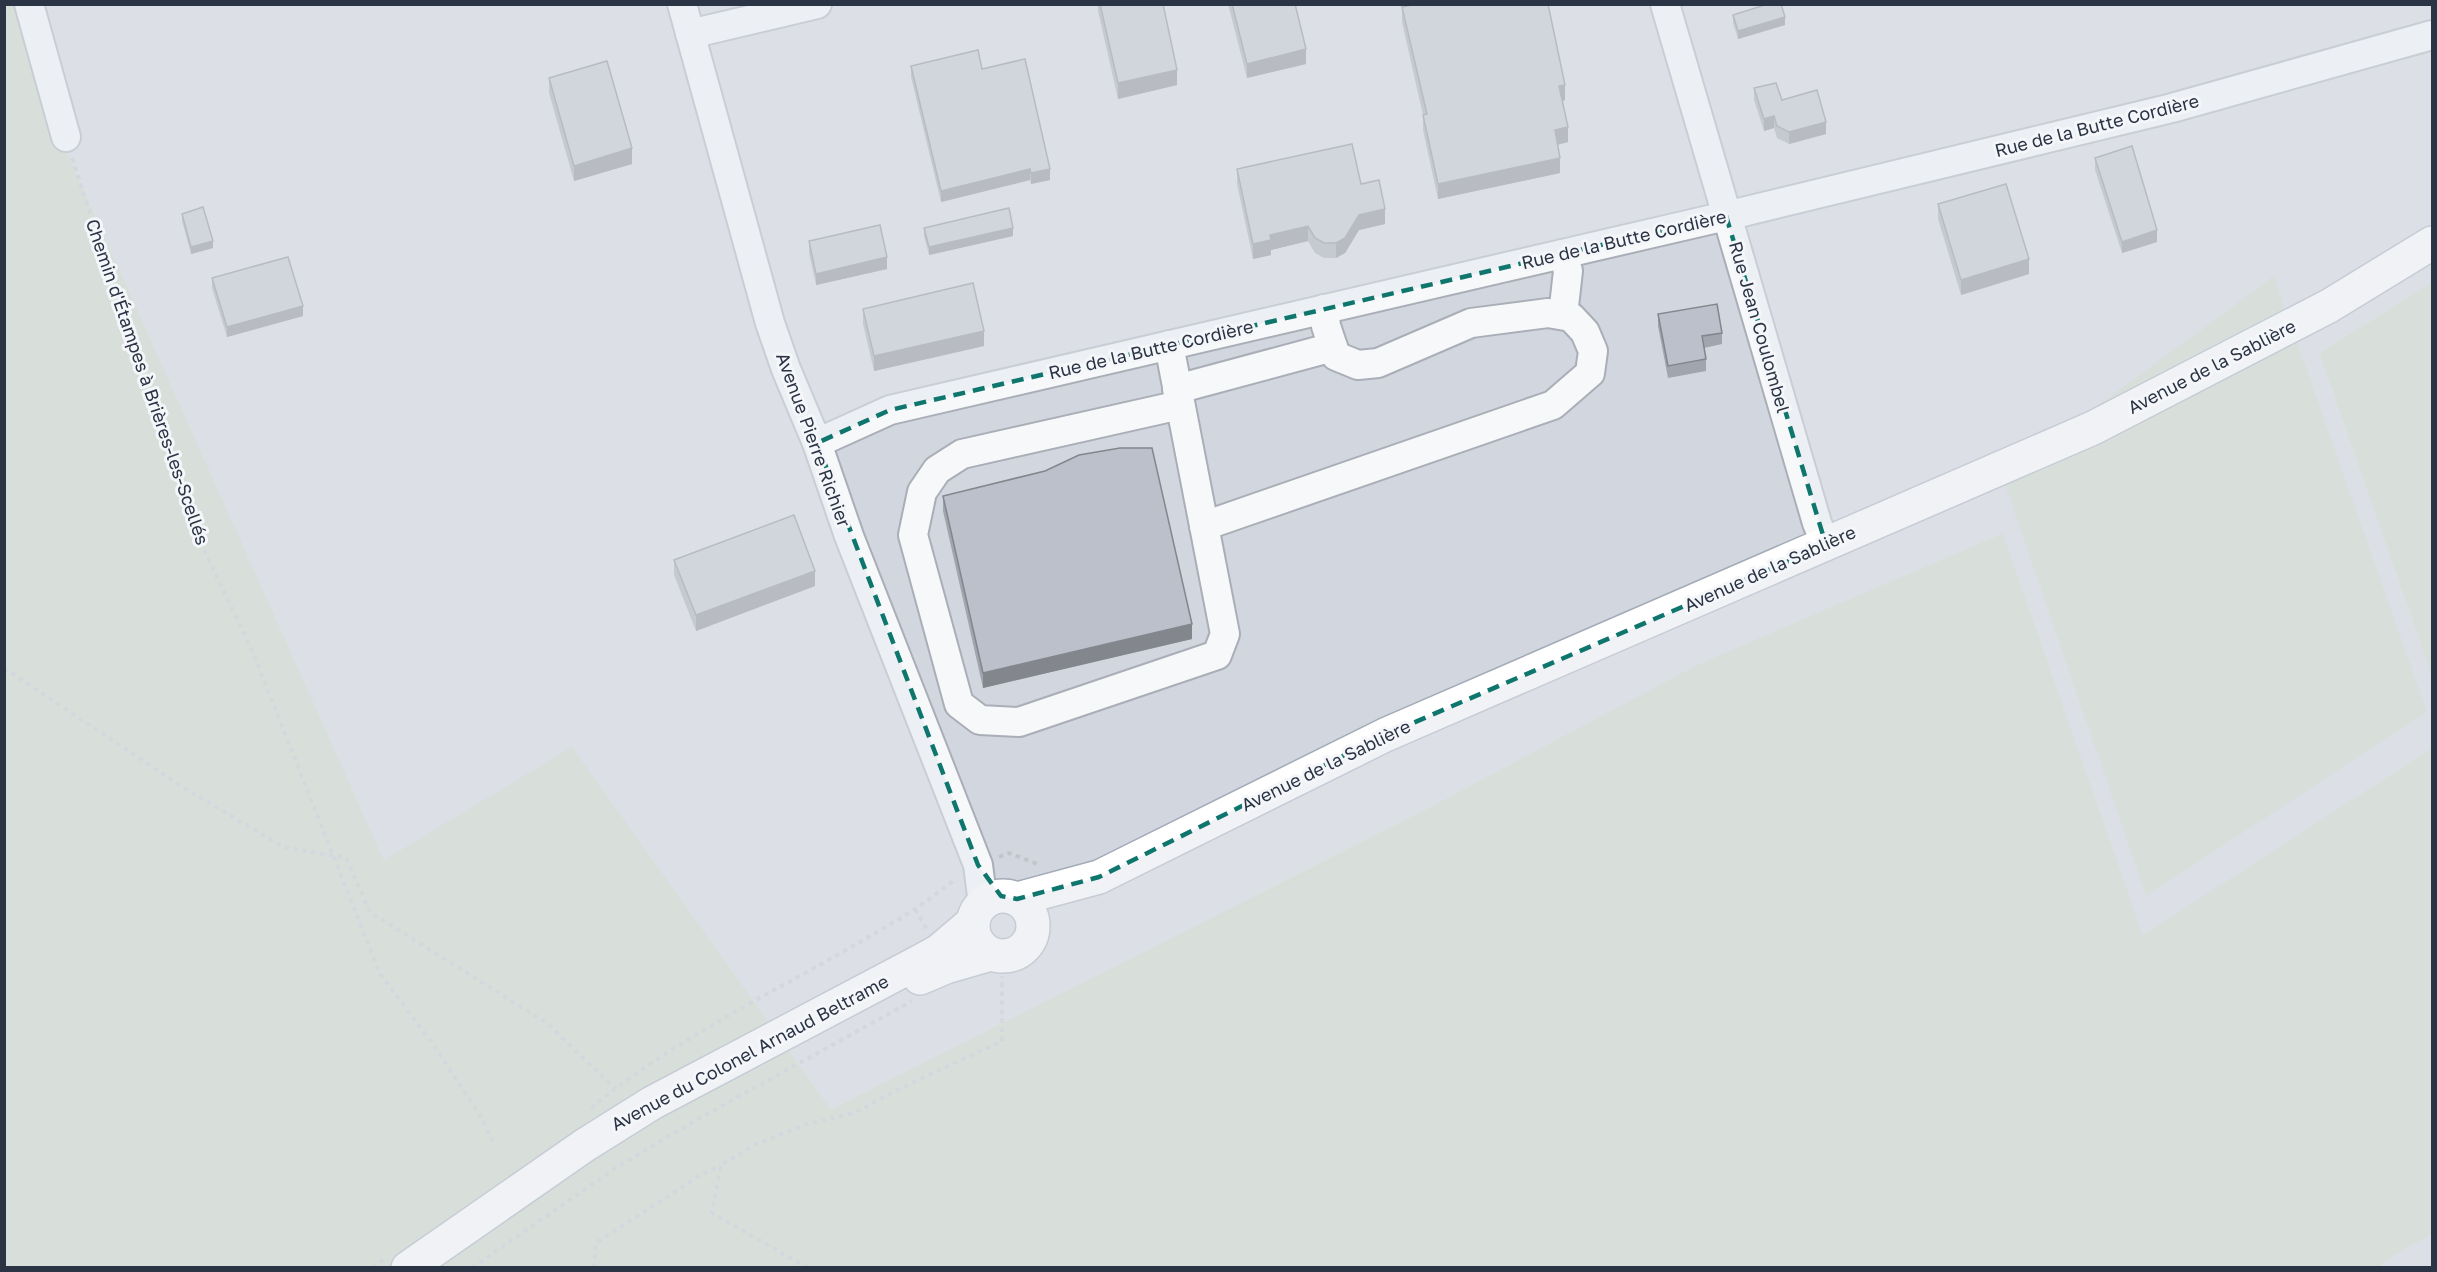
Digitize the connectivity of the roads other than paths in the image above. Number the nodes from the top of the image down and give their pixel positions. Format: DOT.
graph roads {
  1 [pos="29,4"];
  2 [pos="682,4"];
  3 [pos="817,4"];
  4 [pos="1665,4"];
  5 [pos="690,34"];
  6 [pos="2433,35"];
  7 [pos="66,137"];
  8 [pos="1726,216"];
  9 [pos="2433,243"];
  10 [pos="1563,254"];
  11 [pos="1324,309"];
  12 [pos="1563,315"];
  13 [pos="1169,345"];
  14 [pos="1333,347"];
  15 [pos="1179,397"];
  16 [pos="817,443"];
  17 [pos="1204,526"];
  18 [pos="1826,544"];
  19 [pos="1099,877"];
  20 [pos="993,906"];
  21 [pos="1033,929"];
  22 [pos="997,965"];
  23 [pos="408,1268"];
  24 [pos="442,1268"];
  1 -- 7 [label="street"];
  2 -- 5 [label="street, Avenue Pierre Richier"];
  3 -- 5 [label="street"];
  4 -- 8 [label="street, Rue Jean Coulombel"];
  5 -- 16 [label="street, Avenue Pierre Richier"];
  6 -- 8 [label="street, Rue de la Butte Cordière"];
  8 -- 10 [label="street, Rue de la Butte Cordière"];
  8 -- 18 [label="street, Rue Jean Coulombel"];
  9 -- 18 [label="main road, Avenue de la Sablière"];
  10 -- 11 [label="street, Rue de la Butte Cordière"];
  10 -- 12 [label="street"];
  11 -- 13 [label="street, Rue de la Butte Cordière"];
  11 -- 14 [label="street"];
  12 -- 14 [label="street"];
  12 -- 17 [label="street"];
  13 -- 15 [label="street"];
  13 -- 16 [label="street, Rue de la Butte Cordière"];
  14 -- 15 [label="street"];
  15 -- 17 [label="street"];
  15 -- 17 [label="street"];
  16 -- 20 [label="street, Avenue Pierre Richier"];
  18 -- 19 [label="main road, Avenue de la Sablière"];
  19 -- 20 [label="main road, Avenue de la Sablière"];
  19 -- 21 [label="main road, Avenue de la Sablière"];
  20 -- 21 [label="main road"];
  20 -- 22 [label="main road"];
  20 -- 23 [label="main road, Avenue du Colonel Arnaud Beltrame"];
  21 -- 22 [label="main road, Avenue du Colonel Arnaud Beltrame"];
  22 -- 24 [label="main road, Avenue du Colonel Arnaud Beltrame"];
}
